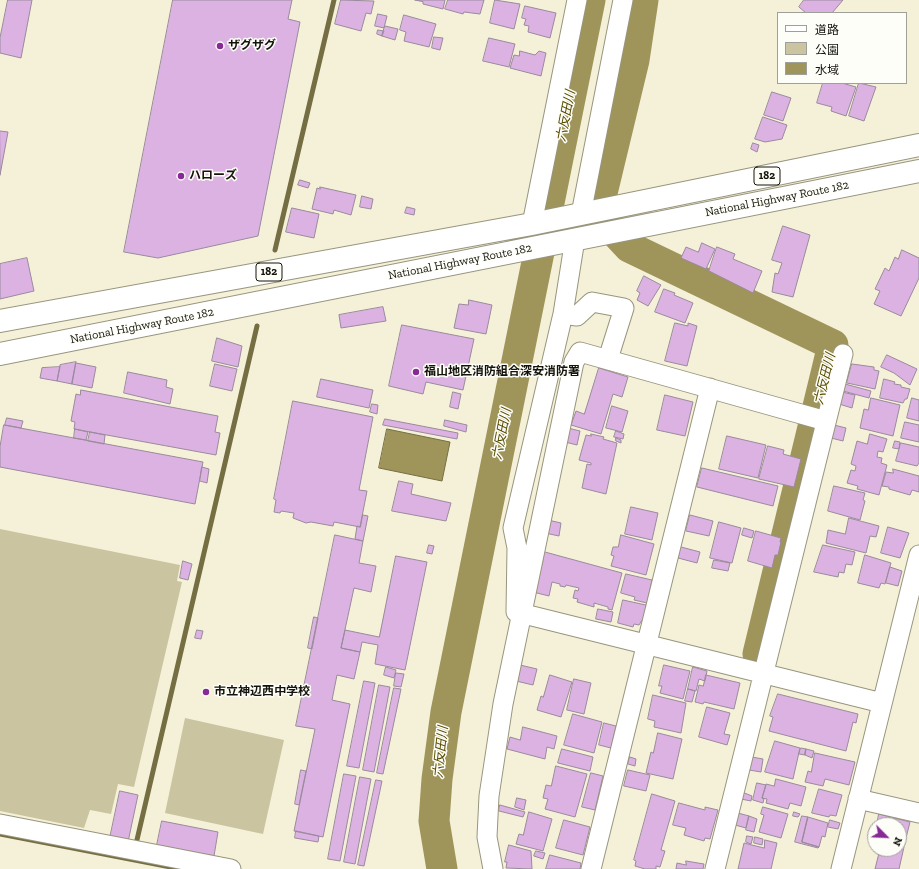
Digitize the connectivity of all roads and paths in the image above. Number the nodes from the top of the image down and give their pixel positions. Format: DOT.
graph roads {
  1 [pos="577,0"];
  2 [pos="623,0"];
  3 [pos="919,144"];
  4 [pos="919,171"];
  5 [pos="580,214"];
  6 [pos="535,224"];
  7 [pos="575,240"];
  8 [pos="563,314"];
  9 [pos="0,321"];
  10 [pos="0,354"];
  11 [pos="843,354"];
  12 [pos="608,359"];
  13 [pos="710,388"];
  14 [pos="819,419"];
  15 [pos="919,555"];
  16 [pos="913,608"];
  17 [pos="522,614"];
  18 [pos="646,645"];
  19 [pos="763,674"];
  20 [pos="882,703"];
  21 [pos="858,799"];
  22 [pos="919,813"];
  23 [pos="0,824"];
  24 [pos="231,869"];
  25 [pos="493,869"];
  26 [pos="591,869"];
  27 [pos="715,869"];
  28 [pos="841,869"];
  1 -- 6 [label="street"];
  2 -- 5 [label="street"];
  3 -- 5 [label="highway, National Highway Route 182 / 182"];
  4 -- 7 [label="highway, National Highway Route 182 / 182"];
  5 -- 6 [label="highway, National Highway Route 182 / 182"];
  6 -- 9 [label="highway, National Highway Route 182 / 182"];
  7 -- 8 [label="street"];
  7 -- 10 [label="highway, National Highway Route 182 / 182"];
  8 -- 12 [label="street"];
  8 -- 17 [label="street"];
  11 -- 14 [label="street"];
  12 -- 13 [label="street"];
  12 -- 17 [label="street"];
  13 -- 14 [label="street"];
  13 -- 18 [label="street"];
  14 -- 19 [label="street"];
  15 -- 16 [label="street"];
  16 -- 20 [label="street"];
  17 -- 18 [label="street"];
  17 -- 25 [label="street"];
  18 -- 19 [label="street"];
  18 -- 26 [label="street"];
  19 -- 20 [label="street"];
  19 -- 27 [label="street"];
  20 -- 21 [label="street"];
  21 -- 22 [label="street"];
  21 -- 28 [label="street"];
  23 -- 24 [label="street"];
}
